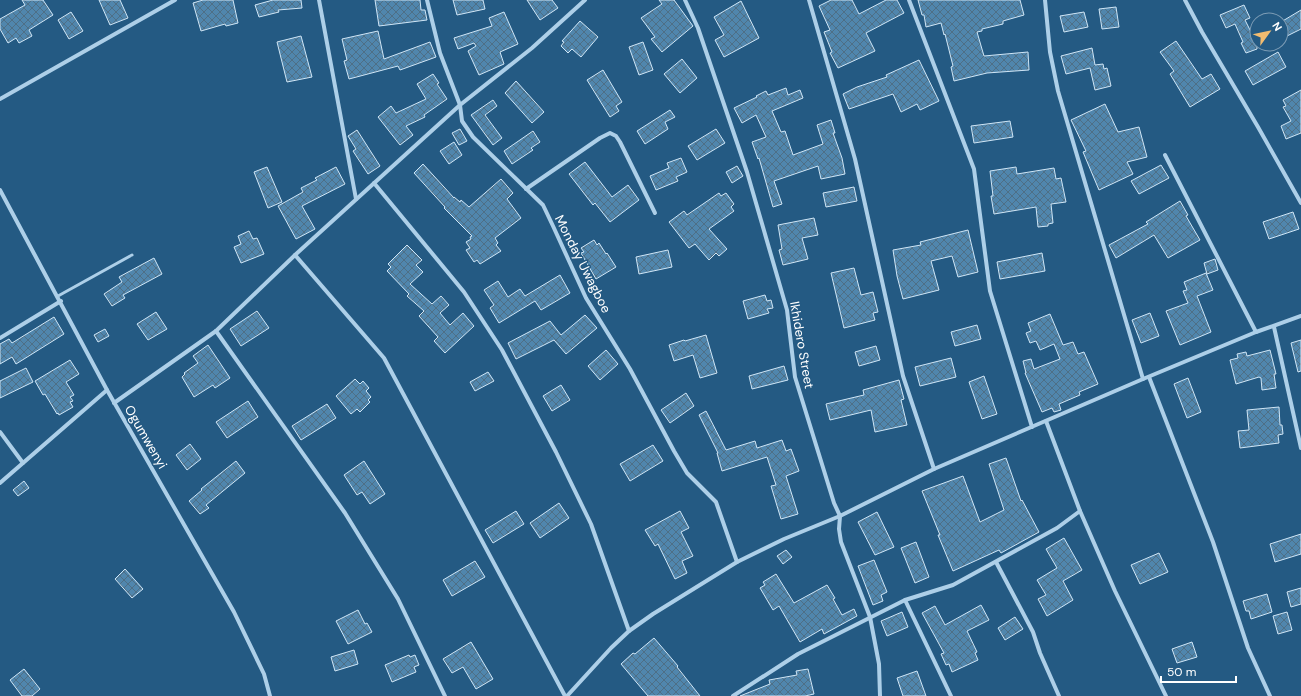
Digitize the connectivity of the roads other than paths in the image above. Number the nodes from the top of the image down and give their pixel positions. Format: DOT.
graph roads {
  1 [pos="175,0"];
  2 [pos="319,0"];
  3 [pos="427,0"];
  4 [pos="585,0"];
  5 [pos="685,0"];
  6 [pos="809,0"];
  7 [pos="908,0"];
  8 [pos="1045,0"];
  9 [pos="1185,0"];
  10 [pos="0,100"];
  11 [pos="460,105"];
  12 [pos="1165,154"];
  13 [pos="374,183"];
  14 [pos="526,189"];
  15 [pos="0,190"];
  16 [pos="2,199"];
  17 [pos="356,199"];
  18 [pos="1301,204"];
  19 [pos="655,213"];
  20 [pos="132,255"];
  21 [pos="295,255"];
  22 [pos="58,296"];
  23 [pos="61,301"];
  24 [pos="1301,316"];
  25 [pos="1274,327"];
  26 [pos="216,331"];
  27 [pos="1256,332"];
  28 [pos="0,338"];
  29 [pos="1149,377"];
  30 [pos="1143,379"];
  31 [pos="107,390"];
  32 [pos="114,402"];
  33 [pos="1046,421"];
  34 [pos="1032,427"];
  35 [pos="0,432"];
  36 [pos="1301,448"];
  37 [pos="23,463"];
  38 [pos="934,469"];
  39 [pos="0,482"];
  40 [pos="1080,512"];
  41 [pos="840,516"];
  42 [pos="737,562"];
  43 [pos="996,562"];
  44 [pos="905,600"];
  45 [pos="870,617"];
  46 [pos="629,631"];
  47 [pos="270,696"];
  48 [pos="445,696"];
  49 [pos="566,696"];
  50 [pos="733,696"];
  51 [pos="880,696"];
  52 [pos="951,696"];
  53 [pos="1059,696"];
  54 [pos="1166,696"];
  55 [pos="1270,696"];
  1 -- 10 [label="street"];
  2 -- 17 [label="street"];
  3 -- 11 [label="street, Monday Uwagboe"];
  4 -- 11 [label="street"];
  5 -- 41 [label="street, Ikhidero Street"];
  6 -- 38 [label="street"];
  7 -- 34 [label="street"];
  8 -- 30 [label="street"];
  9 -- 18 [label="street"];
  11 -- 13 [label="street"];
  11 -- 14 [label="street, Monday Uwagboe"];
  12 -- 27 [label="street"];
  13 -- 17 [label="street"];
  13 -- 46 [label="street"];
  14 -- 19 [label="street"];
  14 -- 42 [label="street, Monday Uwagboe"];
  15 -- 16 [label="street, Ogumwenyi"];
  16 -- 22 [label="street, Ogumwenyi"];
  17 -- 21 [label="street"];
  20 -- 22 [label="lane"];
  21 -- 26 [label="street"];
  21 -- 49 [label="street"];
  22 -- 23 [label="street, Ogumwenyi"];
  23 -- 28 [label="street"];
  23 -- 31 [label="street, Ogumwenyi"];
  24 -- 25 [label="street"];
  25 -- 27 [label="street"];
  25 -- 36 [label="street"];
  26 -- 32 [label="street"];
  26 -- 48 [label="street"];
  27 -- 29 [label="street"];
  29 -- 30 [label="street"];
  29 -- 55 [label="street"];
  30 -- 33 [label="street"];
  31 -- 32 [label="street, Ogumwenyi"];
  31 -- 37 [label="street"];
  32 -- 47 [label="street, Ogumwenyi"];
  33 -- 34 [label="street"];
  33 -- 40 [label="street"];
  34 -- 38 [label="street"];
  35 -- 37 [label="street"];
  37 -- 39 [label="street"];
  38 -- 41 [label="street"];
  40 -- 43 [label="street"];
  40 -- 54 [label="street"];
  41 -- 42 [label="street"];
  41 -- 45 [label="street, Ikhidero Street"];
  42 -- 46 [label="street"];
  43 -- 44 [label="street"];
  43 -- 53 [label="street"];
  44 -- 45 [label="street"];
  44 -- 52 [label="street"];
  45 -- 50 [label="street"];
  45 -- 51 [label="street, Ikhidero Street"];
  46 -- 49 [label="street"];
}
